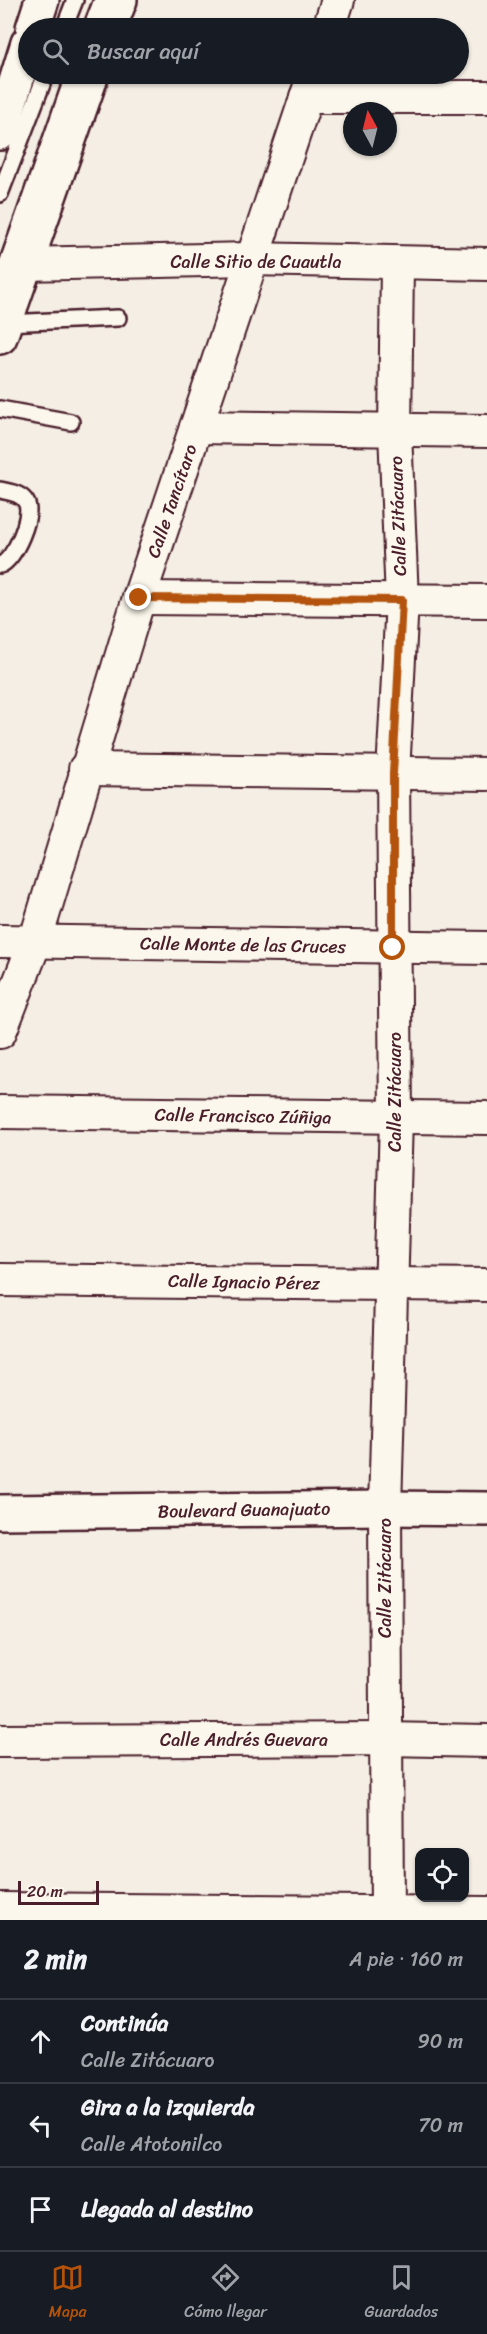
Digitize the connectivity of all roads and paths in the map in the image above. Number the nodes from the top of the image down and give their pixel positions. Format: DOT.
graph roads {
  1 [pos="42,0"];
  2 [pos="75,0"];
  3 [pos="338,0"];
  4 [pos="115,7"];
  5 [pos="36,18"];
  6 [pos="68,18"];
  7 [pos="102,18"];
  8 [pos="332,18"];
  9 [pos="18,73"];
  10 [pos="42,84"];
  11 [pos="71,84"];
  12 [pos="88,84"];
  13 [pos="310,85"];
  14 [pos="487,97"];
  15 [pos="1,124"];
  16 [pos="0,194"];
  17 [pos="250,260"];
  18 [pos="397,264"];
  19 [pos="487,264"];
  20 [pos="12,274"];
  21 [pos="118,318"];
  22 [pos="2,330"];
  23 [pos="0,409"];
  24 [pos="71,422"];
  25 [pos="196,428"];
  26 [pos="395,431"];
  27 [pos="487,431"];
  28 [pos="0,490"];
  29 [pos="0,565"];
  30 [pos="139,598"];
  31 [pos="402,600"];
  32 [pos="487,601"];
  33 [pos="85,769"];
  34 [pos="393,774"];
  35 [pos="487,774"];
  36 [pos="0,941"];
  37 [pos="34,942"];
  38 [pos="393,948"];
  39 [pos="487,948"];
  40 [pos="0,1032"];
  41 [pos="0,1112"];
  42 [pos="396,1118"];
  43 [pos="487,1118"];
  44 [pos="0,1280"];
  45 [pos="393,1284"];
  46 [pos="487,1285"];
  47 [pos="386,1508"];
  48 [pos="487,1509"];
  49 [pos="0,1512"];
  50 [pos="385,1739"];
  51 [pos="487,1741"];
  52 [pos="0,1742"];
  53 [pos="0,1909"];
  54 [pos="487,1912"];
  55 [pos="387,1916"];
  1 -- 5 [label="street"];
  2 -- 6 [label="lane"];
  3 -- 8 [label="street"];
  4 -- 7 [label="lane"];
  9 -- 15 [label="street"];
  10 -- 16 [label="lane"];
  11 -- 20 [label="lane"];
  12 -- 20 [label="street"];
  13 -- 14 [label="street"];
  13 -- 17 [label="street, Calle Tancítaro"];
  17 -- 18 [label="street, Calle Sitio de Cuautla"];
  17 -- 20 [label="street, Calle Sitio de Cuautla"];
  17 -- 25 [label="street, Calle Tancítaro"];
  18 -- 19 [label="street, Calle Sitio de Cuautla"];
  18 -- 26 [label="street, Calle Zitácuaro"];
  20 -- 22 [label="street"];
  21 -- 22 [label="lane"];
  23 -- 24 [label="lane"];
  25 -- 26 [label="street"];
  25 -- 30 [label="street, Calle Tancítaro"];
  26 -- 27 [label="street"];
  26 -- 31 [label="street, Calle Zitácuaro"];
  28 -- 29 [label="lane"];
  30 -- 31 [label="street"];
  30 -- 33 [label="street, Calle Tancítaro"];
  31 -- 32 [label="street"];
  31 -- 34 [label="street, Calle Zitácuaro"];
  33 -- 34 [label="street"];
  33 -- 37 [label="street, Calle Tancítaro"];
  34 -- 35 [label="street"];
  34 -- 38 [label="street, Calle Zitácuaro"];
  36 -- 37 [label="street, Calle Monte de las Cruces"];
  37 -- 38 [label="street, Calle Monte de las Cruces"];
  37 -- 40 [label="street, Calle Tancítaro"];
  38 -- 39 [label="street, Calle Monte de las Cruces"];
  38 -- 42 [label="street, Calle Zitácuaro"];
  41 -- 42 [label="street, Calle Francisco Zúñiga"];
  42 -- 43 [label="street, Calle Francisco Zúñiga"];
  42 -- 45 [label="street, Calle Zitácuaro"];
  44 -- 45 [label="street, Calle Ignacio Pérez"];
  45 -- 46 [label="street, Calle Ignacio Pérez"];
  45 -- 47 [label="street, Calle Zitácuaro"];
  47 -- 48 [label="street, Boulevard Guanajuato"];
  47 -- 49 [label="street, Boulevard Guanajuato"];
  47 -- 50 [label="street, Calle Zitácuaro"];
  50 -- 51 [label="street, Calle Andrés Guevara"];
  50 -- 52 [label="street, Calle Andrés Guevara"];
  50 -- 55 [label="street, Calle Zitácuaro"];
  53 -- 55 [label="street"];
  54 -- 55 [label="street"];
}
